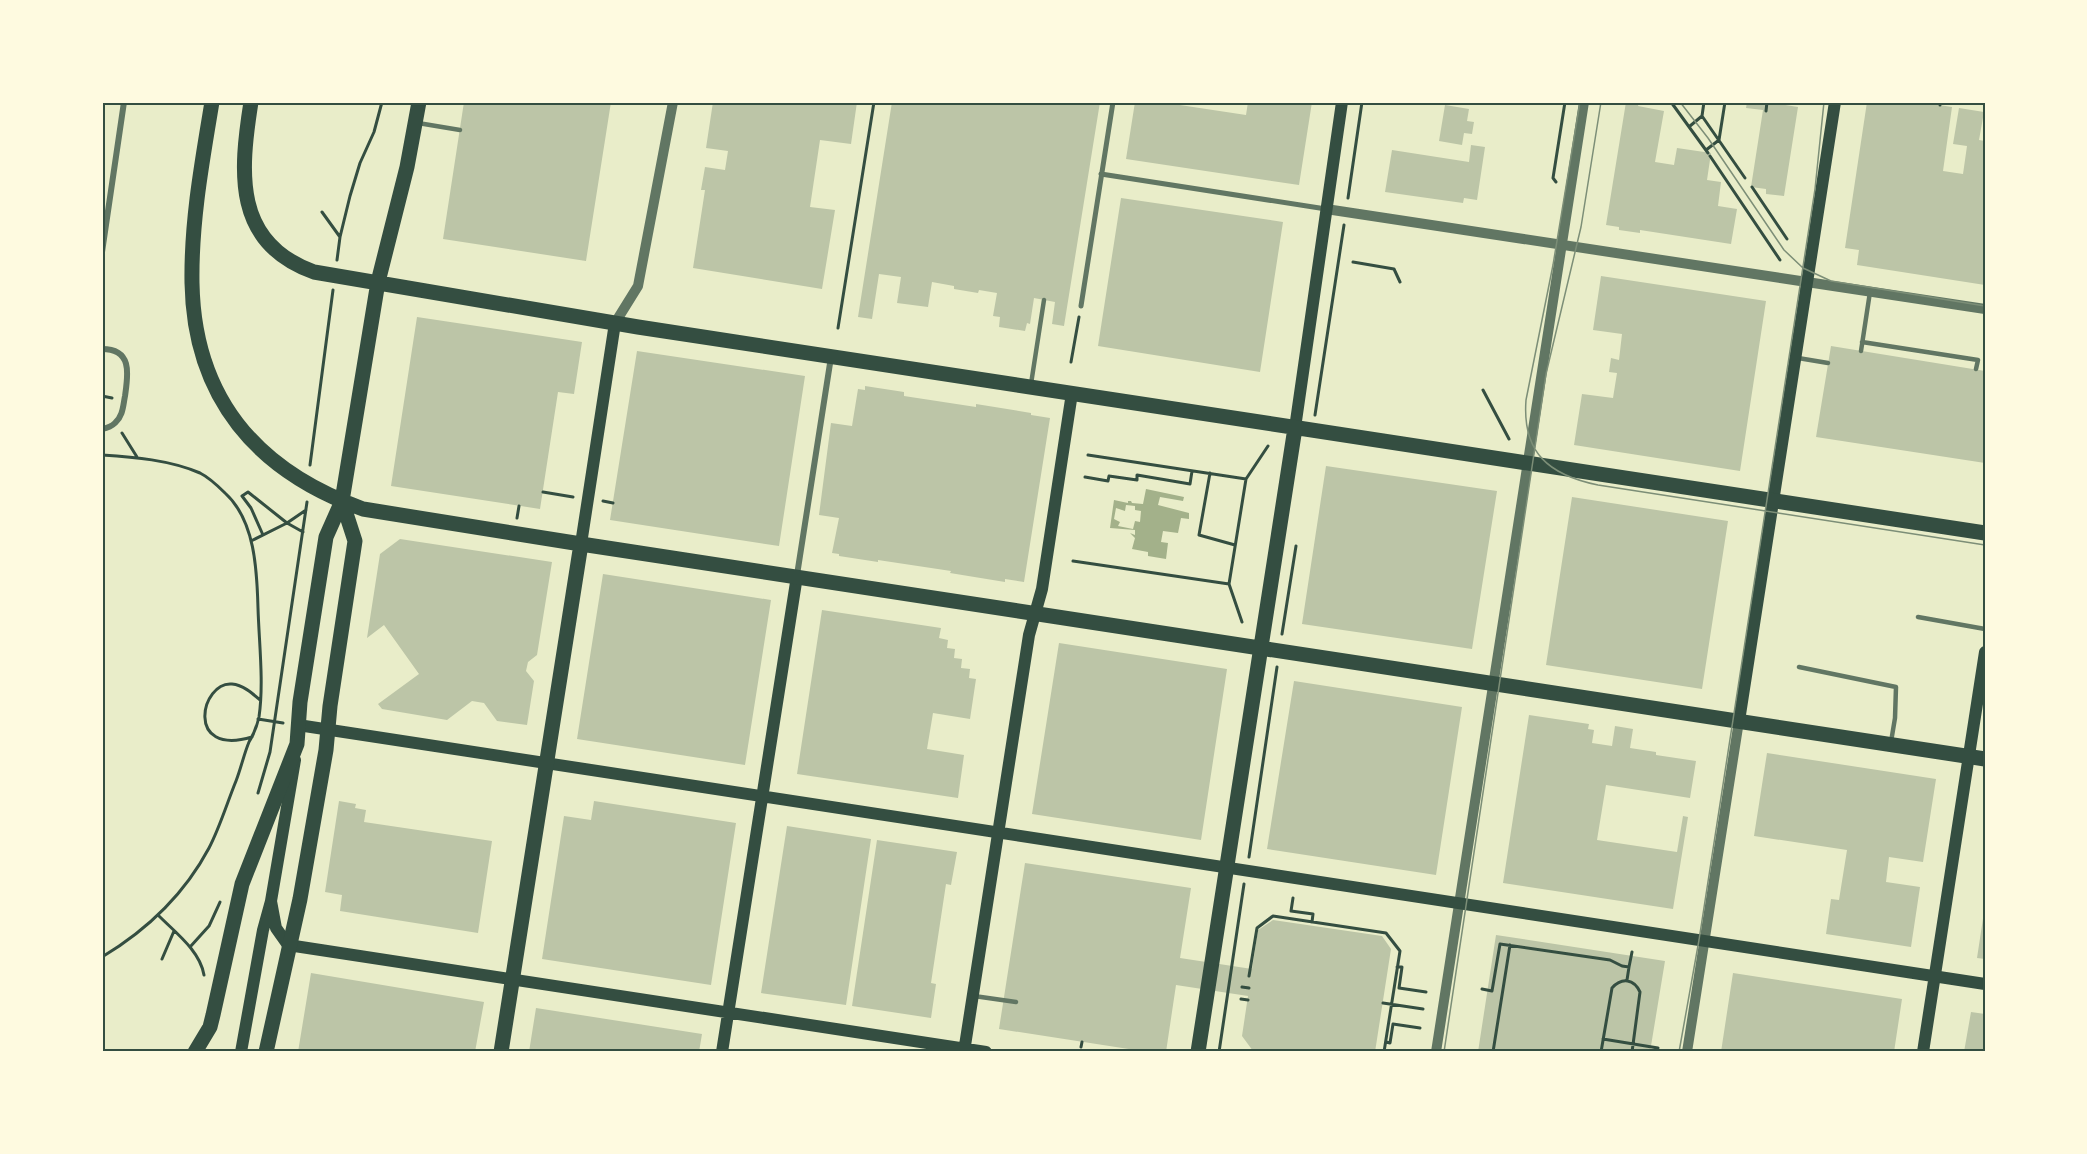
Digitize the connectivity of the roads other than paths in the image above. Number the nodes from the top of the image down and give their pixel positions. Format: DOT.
graph roads {
  1 [pos="124,102"];
  2 [pos="212,102"];
  3 [pos="251,102"];
  4 [pos="419,102"];
  5 [pos="673,102"];
  6 [pos="1113,102"];
  7 [pos="1342,102"];
  8 [pos="1584,102"];
  9 [pos="1835,102"];
  10 [pos="415,123"];
  11 [pos="460,130"];
  12 [pos="1101,174"];
  13 [pos="1326,209"];
  14 [pos="1562,244"];
  15 [pos="102,252"];
  16 [pos="378,282"];
  17 [pos="1807,282"];
  18 [pos="1870,292"];
  19 [pos="1044,300"];
  20 [pos="1081,306"];
  21 [pos="1985,309"];
  22 [pos="615,323"];
  23 [pos="1862,342"];
  24 [pos="102,349"];
  25 [pos="1861,351"];
  26 [pos="831,356"];
  27 [pos="1795,358"];
  28 [pos="1828,363"];
  29 [pos="1976,369"];
  30 [pos="1030,387"];
  31 [pos="1072,393"];
  32 [pos="1296,428"];
  33 [pos="102,429"];
  34 [pos="1528,463"];
  35 [pos="342,501"];
  36 [pos="1773,501"];
  37 [pos="1985,533"];
  38 [pos="581,544"];
  39 [pos="797,576"];
  40 [pos="1035,614"];
  41 [pos="1918,617"];
  42 [pos="1985,629"];
  43 [pos="1261,648"];
  44 [pos="1985,652"];
  45 [pos="1799,667"];
  46 [pos="1494,683"];
  47 [pos="1739,721"];
  48 [pos="298,726"];
  49 [pos="328,729"];
  50 [pos="297,744"];
  51 [pos="1890,744"];
  52 [pos="1969,756"];
  53 [pos="1985,759"];
  54 [pos="546,763"];
  55 [pos="763,796"];
  56 [pos="998,832"];
  57 [pos="1227,867"];
  58 [pos="271,901"];
  59 [pos="1459,903"];
  60 [pos="1704,941"];
  61 [pos="288,945"];
  62 [pos="1934,976"];
  63 [pos="513,980"];
  64 [pos="1985,984"];
  65 [pos="973,995"];
  66 [pos="1016,1002"];
  67 [pos="729,1013"];
  68 [pos="964,1050"];
  69 [pos="195,1052"];
  70 [pos="241,1052"];
  71 [pos="266,1052"];
  72 [pos="501,1052"];
  73 [pos="722,1052"];
  74 [pos="986,1052"];
  75 [pos="1198,1052"];
  76 [pos="1436,1052"];
  77 [pos="1687,1052"];
  78 [pos="1923,1052"];
  1 -- 15 [label="street"];
  2 -- 35 [label="main road"];
  3 -- 16 [label="main road"];
  4 -- 10 [label="main road"];
  5 -- 22 [label="street"];
  6 -- 12 [label="street"];
  7 -- 13 [label="main road"];
  8 -- 14 [label="street"];
  9 -- 17 [label="main road"];
  10 -- 11 [label="lane"];
  10 -- 16 [label="main road"];
  12 -- 13 [label="street"];
  12 -- 20 [label="street"];
  13 -- 14 [label="street"];
  13 -- 32 [label="main road"];
  14 -- 17 [label="street"];
  14 -- 34 [label="street"];
  16 -- 22 [label="main road"];
  16 -- 35 [label="main road"];
  17 -- 18 [label="street"];
  17 -- 27 [label="main road"];
  18 -- 21 [label="street"];
  18 -- 23 [label="lane"];
  19 -- 30 [label="lane"];
  22 -- 26 [label="main road"];
  22 -- 38 [label="main road"];
  23 -- 25 [label="lane"];
  23 -- 29 [label="lane"];
  24 -- 33 [label="street"];
  26 -- 30 [label="main road"];
  26 -- 39 [label="street"];
  27 -- 28 [label="lane"];
  27 -- 36 [label="main road"];
  30 -- 31 [label="main road"];
  31 -- 32 [label="main road"];
  31 -- 40 [label="main road"];
  32 -- 34 [label="main road"];
  32 -- 43 [label="main road"];
  34 -- 36 [label="main road"];
  34 -- 46 [label="street"];
  35 -- 38 [label="main road"];
  35 -- 48 [label="main road"];
  35 -- 49 [label="main road"];
  36 -- 37 [label="main road"];
  36 -- 47 [label="main road"];
  38 -- 39 [label="main road"];
  38 -- 54 [label="main road"];
  39 -- 40 [label="main road"];
  39 -- 55 [label="main road"];
  40 -- 43 [label="main road"];
  40 -- 56 [label="main road"];
  41 -- 42 [label="lane"];
  43 -- 46 [label="main road"];
  43 -- 57 [label="main road"];
  44 -- 52 [label="main road"];
  45 -- 51 [label="lane"];
  46 -- 47 [label="main road"];
  46 -- 59 [label="street"];
  47 -- 51 [label="main road"];
  47 -- 60 [label="street"];
  48 -- 49 [label="main road"];
  48 -- 50 [label="main road"];
  49 -- 54 [label="main road"];
  49 -- 61 [label="main road"];
  50 -- 58 [label="main road"];
  50 -- 69 [label="main road"];
  51 -- 52 [label="main road"];
  52 -- 53 [label="main road"];
  52 -- 62 [label="main road"];
  54 -- 55 [label="main road"];
  54 -- 63 [label="main road"];
  55 -- 56 [label="main road"];
  55 -- 67 [label="main road"];
  56 -- 57 [label="main road"];
  56 -- 65 [label="main road"];
  57 -- 59 [label="main road"];
  57 -- 75 [label="main road"];
  58 -- 61 [label="main road"];
  58 -- 70 [label="main road"];
  59 -- 60 [label="main road"];
  59 -- 76 [label="street"];
  60 -- 62 [label="main road"];
  60 -- 77 [label="street"];
  61 -- 63 [label="main road"];
  61 -- 71 [label="main road"];
  62 -- 64 [label="main road"];
  62 -- 78 [label="main road"];
  63 -- 67 [label="main road"];
  63 -- 72 [label="main road"];
  65 -- 66 [label="lane"];
  65 -- 68 [label="main road"];
  67 -- 68 [label="main road"];
  67 -- 73 [label="main road"];
  68 -- 74 [label="main road"];
}
